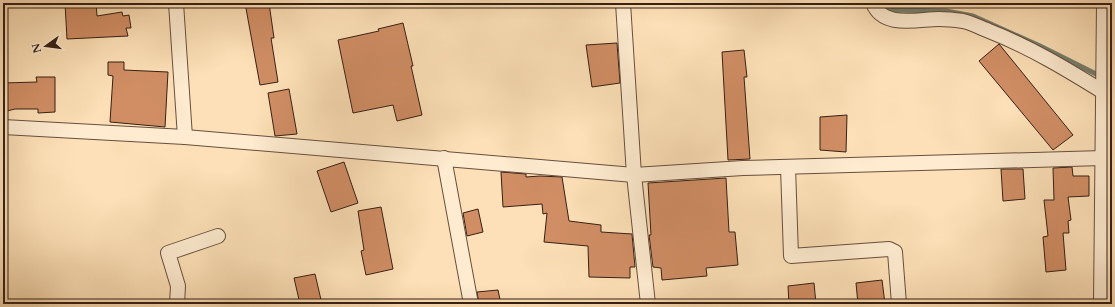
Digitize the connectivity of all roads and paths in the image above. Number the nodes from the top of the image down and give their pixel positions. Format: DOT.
graph roads {
  1 [pos="176,3"];
  2 [pos="623,3"];
  3 [pos="873,3"];
  4 [pos="1106,3"];
  5 [pos="1109,93"];
  6 [pos="3,127"];
  7 [pos="185,137"];
  8 [pos="444,158"];
  9 [pos="1103,158"];
  10 [pos="788,167"];
  11 [pos="634,174"];
  12 [pos="218,236"];
  13 [pos="177,304"];
  14 [pos="472,304"];
  15 [pos="648,304"];
  16 [pos="899,304"];
  17 [pos="1103,304"];
  1 -- 7 [label="street"];
  2 -- 11 [label="street"];
  3 -- 5 [label="street"];
  4 -- 5 [label="street"];
  5 -- 9 [label="street"];
  6 -- 7 [label="street"];
  7 -- 8 [label="street"];
  8 -- 11 [label="street"];
  8 -- 14 [label="street"];
  9 -- 10 [label="street"];
  9 -- 17 [label="street"];
  10 -- 11 [label="street"];
  10 -- 16 [label="street"];
  11 -- 15 [label="street"];
  12 -- 13 [label="street"];
}
